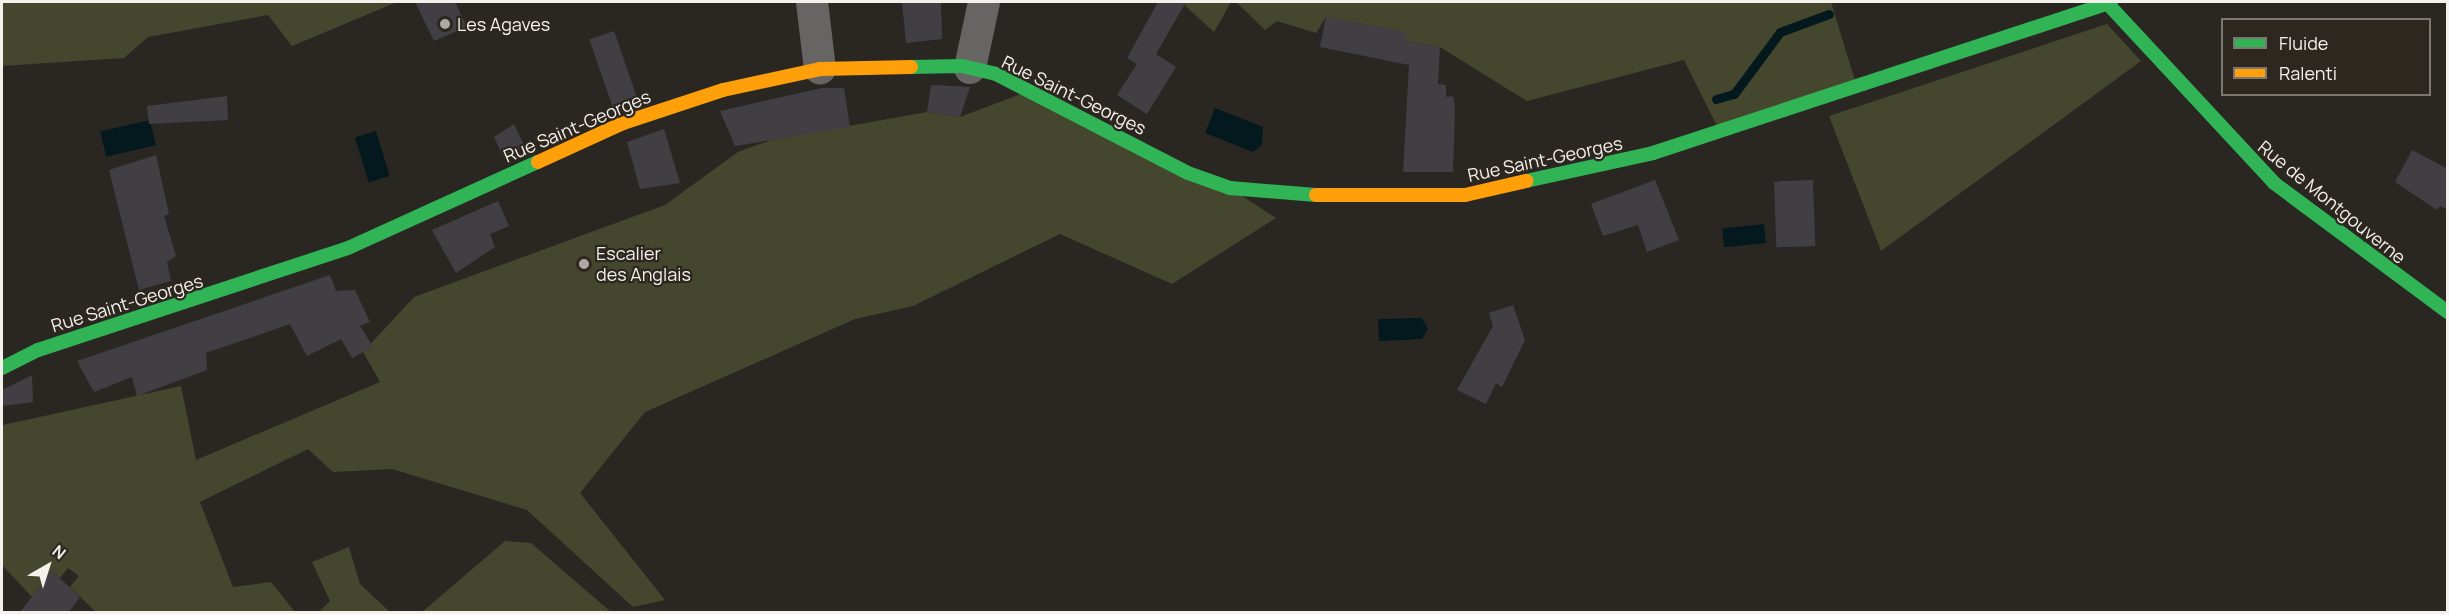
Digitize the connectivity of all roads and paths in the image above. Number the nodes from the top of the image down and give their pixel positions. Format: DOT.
graph roads {
  1 [pos="813,2"];
  2 [pos="984,2"];
  3 [pos="2109,2"];
  4 [pos="970,68"];
  5 [pos="820,69"];
  6 [pos="2448,312"];
  7 [pos="2,368"];
  1 -- 5 [label="street"];
  2 -- 4 [label="street"];
  3 -- 4 [label="street, Rue Saint-Georges"];
  3 -- 6 [label="street, Rue de Montgouverne"];
  4 -- 5 [label="street, Rue Saint-Georges"];
  5 -- 7 [label="street, Rue Saint-Georges"];
}
